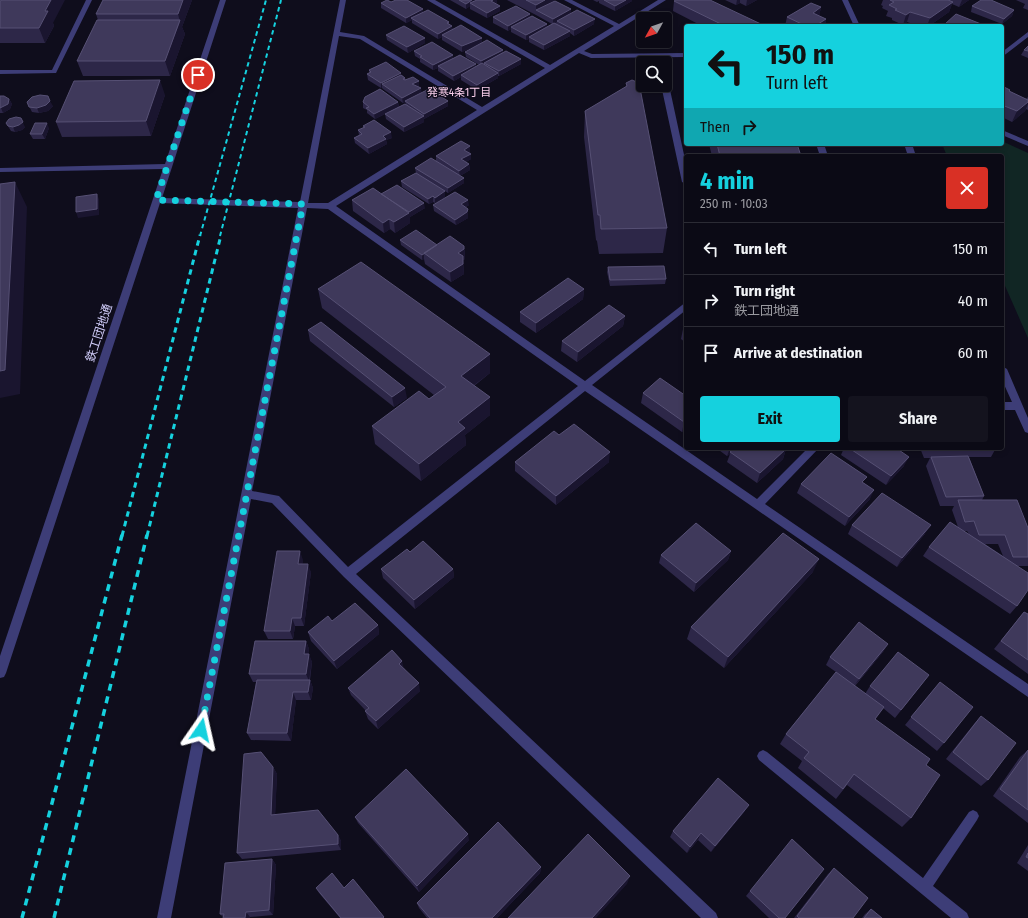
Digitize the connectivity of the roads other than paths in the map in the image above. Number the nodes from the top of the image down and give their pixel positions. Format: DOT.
graph roads {
  1 [pos="89,0"];
  2 [pos="223,0"];
  3 [pos="343,0"];
  4 [pos="430,0"];
  5 [pos="567,0"];
  6 [pos="663,0"];
  7 [pos="845,0"];
  8 [pos="856,24"];
  9 [pos="618,26"];
  10 [pos="336,34"];
  11 [pos="1028,34"];
  12 [pos="579,51"];
  13 [pos="1004,54"];
  14 [pos="684,56"];
  15 [pos="636,58"];
  16 [pos="672,58"];
  17 [pos="550,68"];
  18 [pos="0,72"];
  19 [pos="667,92"];
  20 [pos="482,110"];
  21 [pos="1004,133"];
  22 [pos="1028,144"];
  23 [pos="167,166"];
  24 [pos="0,170"];
  25 [pos="684,173"];
  26 [pos="156,200"];
  27 [pos="303,204"];
  28 [pos="330,206"];
  29 [pos="684,307"];
  30 [pos="1004,374"];
  31 [pos="584,385"];
  32 [pos="1004,406"];
  33 [pos="1018,406"];
  34 [pos="1028,430"];
  35 [pos="812,450"];
  36 [pos="246,494"];
  37 [pos="757,505"];
  38 [pos="348,574"];
  39 [pos="0,673"];
  40 [pos="1028,691"];
  41 [pos="763,756"];
  42 [pos="973,816"];
  43 [pos="924,888"];
  44 [pos="164,918"];
  45 [pos="711,918"];
  46 [pos="962,918"];
  1 -- 18 [label="street"];
  2 -- 23 [label="street, 鉄工団地通"];
  3 -- 10 [label="street"];
  4 -- 17 [label="street"];
  5 -- 9 [label="street"];
  6 -- 9 [label="street"];
  7 -- 8 [label="street"];
  9 -- 12 [label="street"];
  10 -- 20 [label="street"];
  10 -- 27 [label="street"];
  11 -- 13 [label="street"];
  12 -- 15 [label="street"];
  12 -- 17 [label="street"];
  14 -- 16 [label="street"];
  17 -- 20 [label="street"];
  19 -- 25 [label="street"];
  20 -- 28 [label="street"];
  21 -- 22 [label="street"];
  23 -- 24 [label="street"];
  23 -- 26 [label="street, 鉄工団地通"];
  26 -- 27 [label="street"];
  26 -- 39 [label="street, 鉄工団地通"];
  27 -- 28 [label="street"];
  27 -- 36 [label="street"];
  28 -- 31 [label="street"];
  29 -- 31 [label="street"];
  30 -- 33 [label="street"];
  31 -- 37 [label="street"];
  31 -- 38 [label="street"];
  32 -- 33 [label="street"];
  33 -- 34 [label="street"];
  35 -- 37 [label="street"];
  36 -- 38 [label="street"];
  36 -- 44 [label="street"];
  37 -- 40 [label="street"];
  38 -- 45 [label="street"];
  41 -- 43 [label="street"];
  42 -- 43 [label="street"];
  43 -- 46 [label="street"];
}
